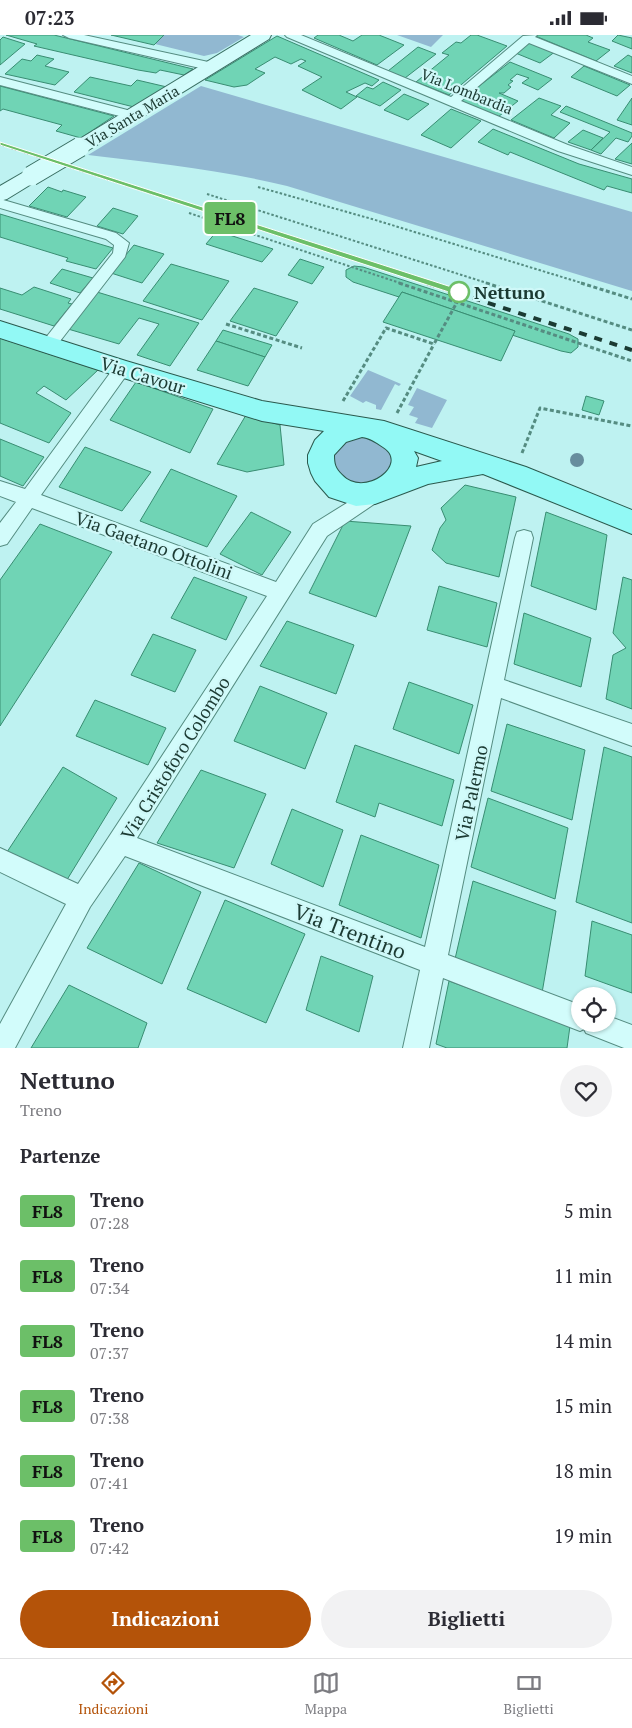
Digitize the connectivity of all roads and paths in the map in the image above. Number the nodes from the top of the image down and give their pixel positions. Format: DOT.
graph roads {
  1 [pos="69,35"];
  2 [pos="263,35"];
  3 [pos="291,35"];
  4 [pos="529,36"];
  5 [pos="213,67"];
  6 [pos="632,80"];
  7 [pos="0,81"];
  8 [pos="452,103"];
  9 [pos="132,115"];
  10 [pos="632,171"];
  11 [pos="258,187"];
  12 [pos="207,194"];
  13 [pos="0,195"];
  14 [pos="0,203"];
  15 [pos="189,213"];
  16 [pos="632,299"];
  17 [pos="456,304"];
  18 [pos="226,324"];
  19 [pos="0,329"];
  20 [pos="632,330"];
  21 [pos="434,344"];
  22 [pos="48,345"];
  23 [pos="302,348"];
  24 [pos="632,361"];
  25 [pos="122,369"];
  26 [pos="338,408"];
  27 [pos="377,425"];
  28 [pos="632,425"];
  29 [pos="505,464"];
  30 [pos="0,488"];
  31 [pos="383,491"];
  32 [pos="28,499"];
  33 [pos="632,522"];
  34 [pos="0,538"];
  35 [pos="524,538"];
  36 [pos="280,592"];
  37 [pos="494,685"];
  38 [pos="632,735"];
  39 [pos="120,843"];
  40 [pos="0,860"];
  41 [pos="82,899"];
  42 [pos="435,963"];
  43 [pos="571,1015"];
  44 [pos="616,1032"];
  45 [pos="632,1038"];
  46 [pos="1,1048"];
  47 [pos="416,1048"];
  1 -- 5 [label="street"];
  2 -- 5 [label="main road, Via Santa Maria"];
  3 -- 8 [label="street, Via Lombardia"];
  4 -- 6 [label="street"];
  4 -- 8 [label="street"];
  5 -- 9 [label="main road, Via Santa Maria"];
  7 -- 9 [label="street"];
  8 -- 10 [label="street, Via Lombardia"];
  9 -- 13 [label="main road, Via Santa Maria, bridge"];
  11 -- 16 [label="path"];
  12 -- 20 [label="path"];
  14 -- 22 [label="street"];
  15 -- 17 [label="path"];
  17 -- 21 [label="path"];
  17 -- 24 [label="path"];
  18 -- 23 [label="path"];
  19 -- 22 [label="main road, Via Cavour"];
  21 -- 26 [label="path"];
  21 -- 27 [label="path"];
  22 -- 25 [label="main road, Via Cavour"];
  25 -- 27 [label="main road, Via Cavour"];
  25 -- 32 [label="street"];
  27 -- 29 [label="main road"];
  27 -- 31 [label="main road"];
  27 -- 31 [label="main road"];
  28 -- 29 [label="path"];
  29 -- 31 [label="main road"];
  29 -- 33 [label="main road"];
  30 -- 32 [label="street, Via Gaetano Ottolini"];
  31 -- 36 [label="street, Via Cristoforo Colombo"];
  32 -- 34 [label="street"];
  32 -- 36 [label="street, Via Gaetano Ottolini"];
  35 -- 37 [label="street, Via Palermo"];
  36 -- 39 [label="street, Via Cristoforo Colombo"];
  37 -- 38 [label="street"];
  37 -- 42 [label="street, Via Palermo"];
  39 -- 41 [label="street, Via Cristoforo Colombo"];
  39 -- 42 [label="street, Via Trentino"];
  40 -- 41 [label="street"];
  41 -- 46 [label="street, Via Cristoforo Colombo"];
  42 -- 43 [label="street, Via Trentino"];
  42 -- 47 [label="street, Via Palermo"];
  44 -- 45 [label="street"];
}
